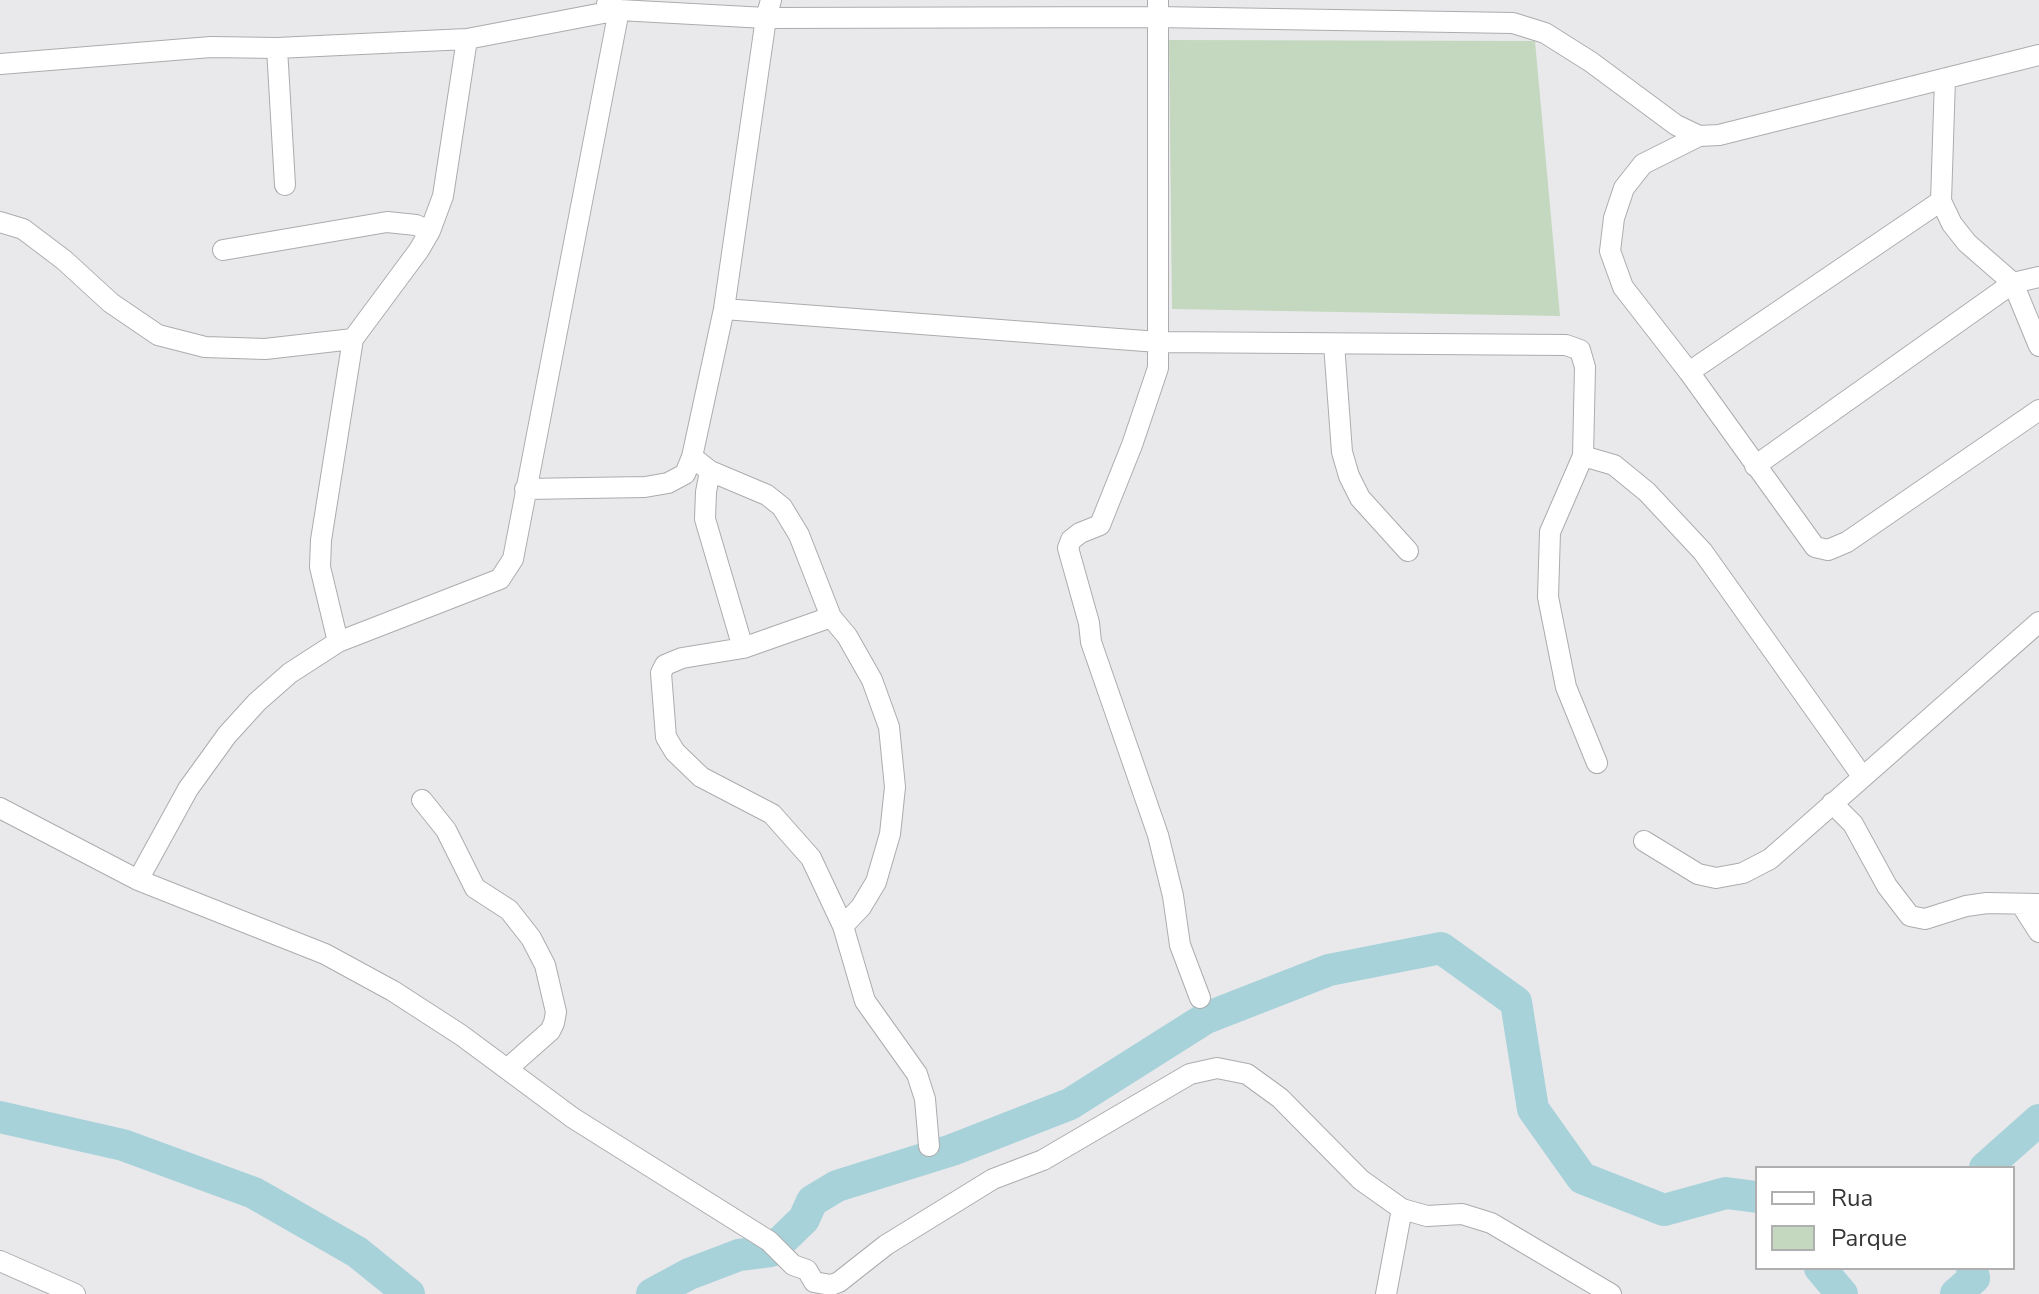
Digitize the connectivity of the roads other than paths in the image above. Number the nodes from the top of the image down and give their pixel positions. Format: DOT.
graph roads {
  1 [pos="600,0"];
  2 [pos="1157,8"];
  3 [pos="768,9"];
  4 [pos="619,10"];
  5 [pos="1398,10"];
  6 [pos="467,39"];
  7 [pos="277,48"];
  8 [pos="2039,55"];
  9 [pos="0,64"];
  10 [pos="1945,79"];
  11 [pos="1699,136"];
  12 [pos="285,185"];
  13 [pos="1941,201"];
  14 [pos="0,222"];
  15 [pos="430,231"];
  16 [pos="223,250"];
  17 [pos="2039,277"];
  18 [pos="2013,283"];
  19 [pos="724,309"];
  20 [pos="353,339"];
  21 [pos="1158,342"];
  22 [pos="1334,344"];
  23 [pos="2039,346"];
  24 [pos="1689,372"];
  25 [pos="2039,410"];
  26 [pos="1583,456"];
  27 [pos="692,457"];
  28 [pos="1755,466"];
  29 [pos="710,471"];
  30 [pos="525,489"];
  31 [pos="1408,551"];
  32 [pos="831,617"];
  33 [pos="2039,622"];
  34 [pos="338,642"];
  35 [pos="743,648"];
  36 [pos="1597,763"];
  37 [pos="1862,776"];
  38 [pos="422,800"];
  39 [pos="1832,803"];
  40 [pos="0,808"];
  41 [pos="1644,841"];
  42 [pos="138,880"];
  43 [pos="2030,904"];
  44 [pos="843,926"];
  45 [pos="2039,932"];
  46 [pos="1200,998"];
  47 [pos="507,1069"];
  48 [pos="929,1146"];
  49 [pos="1402,1209"];
  50 [pos="0,1261"];
  51 [pos="810,1288"];
  52 [pos="75,1294"];
  53 [pos="1386,1294"];
  54 [pos="1611,1294"];
  1 -- 4 [label="street"];
  2 -- 3 [label="street"];
  2 -- 5 [label="street"];
  2 -- 21 [label="street"];
  3 -- 4 [label="street"];
  3 -- 19 [label="street"];
  4 -- 6 [label="street"];
  4 -- 30 [label="street"];
  5 -- 11 [label="street"];
  6 -- 7 [label="street"];
  6 -- 15 [label="street"];
  7 -- 9 [label="street"];
  7 -- 12 [label="street"];
  8 -- 10 [label="street"];
  10 -- 11 [label="street"];
  10 -- 13 [label="street"];
  11 -- 24 [label="street"];
  13 -- 18 [label="street"];
  13 -- 24 [label="street"];
  14 -- 20 [label="street"];
  15 -- 16 [label="street"];
  15 -- 20 [label="street"];
  17 -- 18 [label="street"];
  18 -- 23 [label="street"];
  18 -- 28 [label="street"];
  19 -- 21 [label="street"];
  19 -- 27 [label="street"];
  20 -- 34 [label="street"];
  21 -- 22 [label="street"];
  21 -- 46 [label="street"];
  22 -- 26 [label="street"];
  22 -- 31 [label="street"];
  24 -- 28 [label="street"];
  25 -- 28 [label="street"];
  26 -- 36 [label="street"];
  26 -- 37 [label="street"];
  27 -- 29 [label="street"];
  27 -- 30 [label="street"];
  29 -- 32 [label="street"];
  29 -- 35 [label="street"];
  30 -- 34 [label="street"];
  32 -- 35 [label="street"];
  32 -- 44 [label="street"];
  33 -- 37 [label="street"];
  34 -- 42 [label="street"];
  35 -- 44 [label="street"];
  37 -- 39 [label="street"];
  38 -- 47 [label="street"];
  39 -- 41 [label="street"];
  39 -- 43 [label="street"];
  40 -- 42 [label="street"];
  42 -- 47 [label="street"];
  43 -- 45 [label="street"];
  44 -- 48 [label="street"];
  47 -- 51 [label="street"];
  49 -- 51 [label="street"];
  49 -- 53 [label="street"];
  49 -- 54 [label="street"];
  50 -- 52 [label="street"];
}
